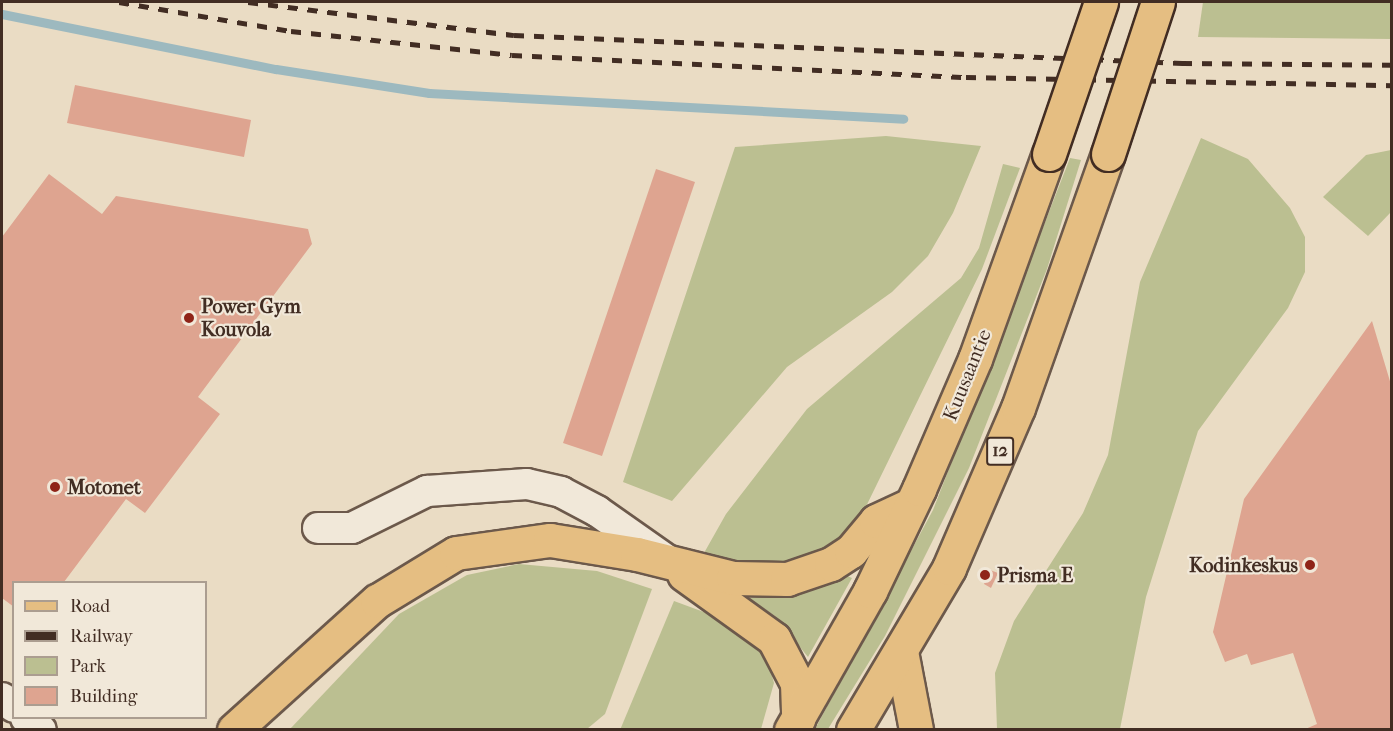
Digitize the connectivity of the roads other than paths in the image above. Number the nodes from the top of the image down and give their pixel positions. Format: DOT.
graph roads {
  1 [pos="1101,2"];
  2 [pos="1158,2"];
  3 [pos="911,505"];
  4 [pos="318,528"];
  5 [pos="671,563"];
  6 [pos="901,651"];
  7 [pos="310,665"];
  8 [pos="28,719"];
  9 [pos="795,724"];
  10 [pos="41,729"];
  11 [pos="234,729"];
  12 [pos="264,729"];
  13 [pos="853,729"];
  14 [pos="916,729"];
  1 -- 3 [label="main road, Kuusaantie, bridge"];
  2 -- 6 [label="main road, 12, bridge"];
  3 -- 5 [label="main road"];
  3 -- 9 [label="main road, Kuusaantie"];
  4 -- 5 [label="street"];
  5 -- 7 [label="main road"];
  5 -- 9 [label="main road"];
  6 -- 13 [label="main road, 12"];
  6 -- 14 [label="main road"];
  7 -- 11 [label="main road"];
  7 -- 12 [label="main road"];
  8 -- 10 [label="street"];
}
